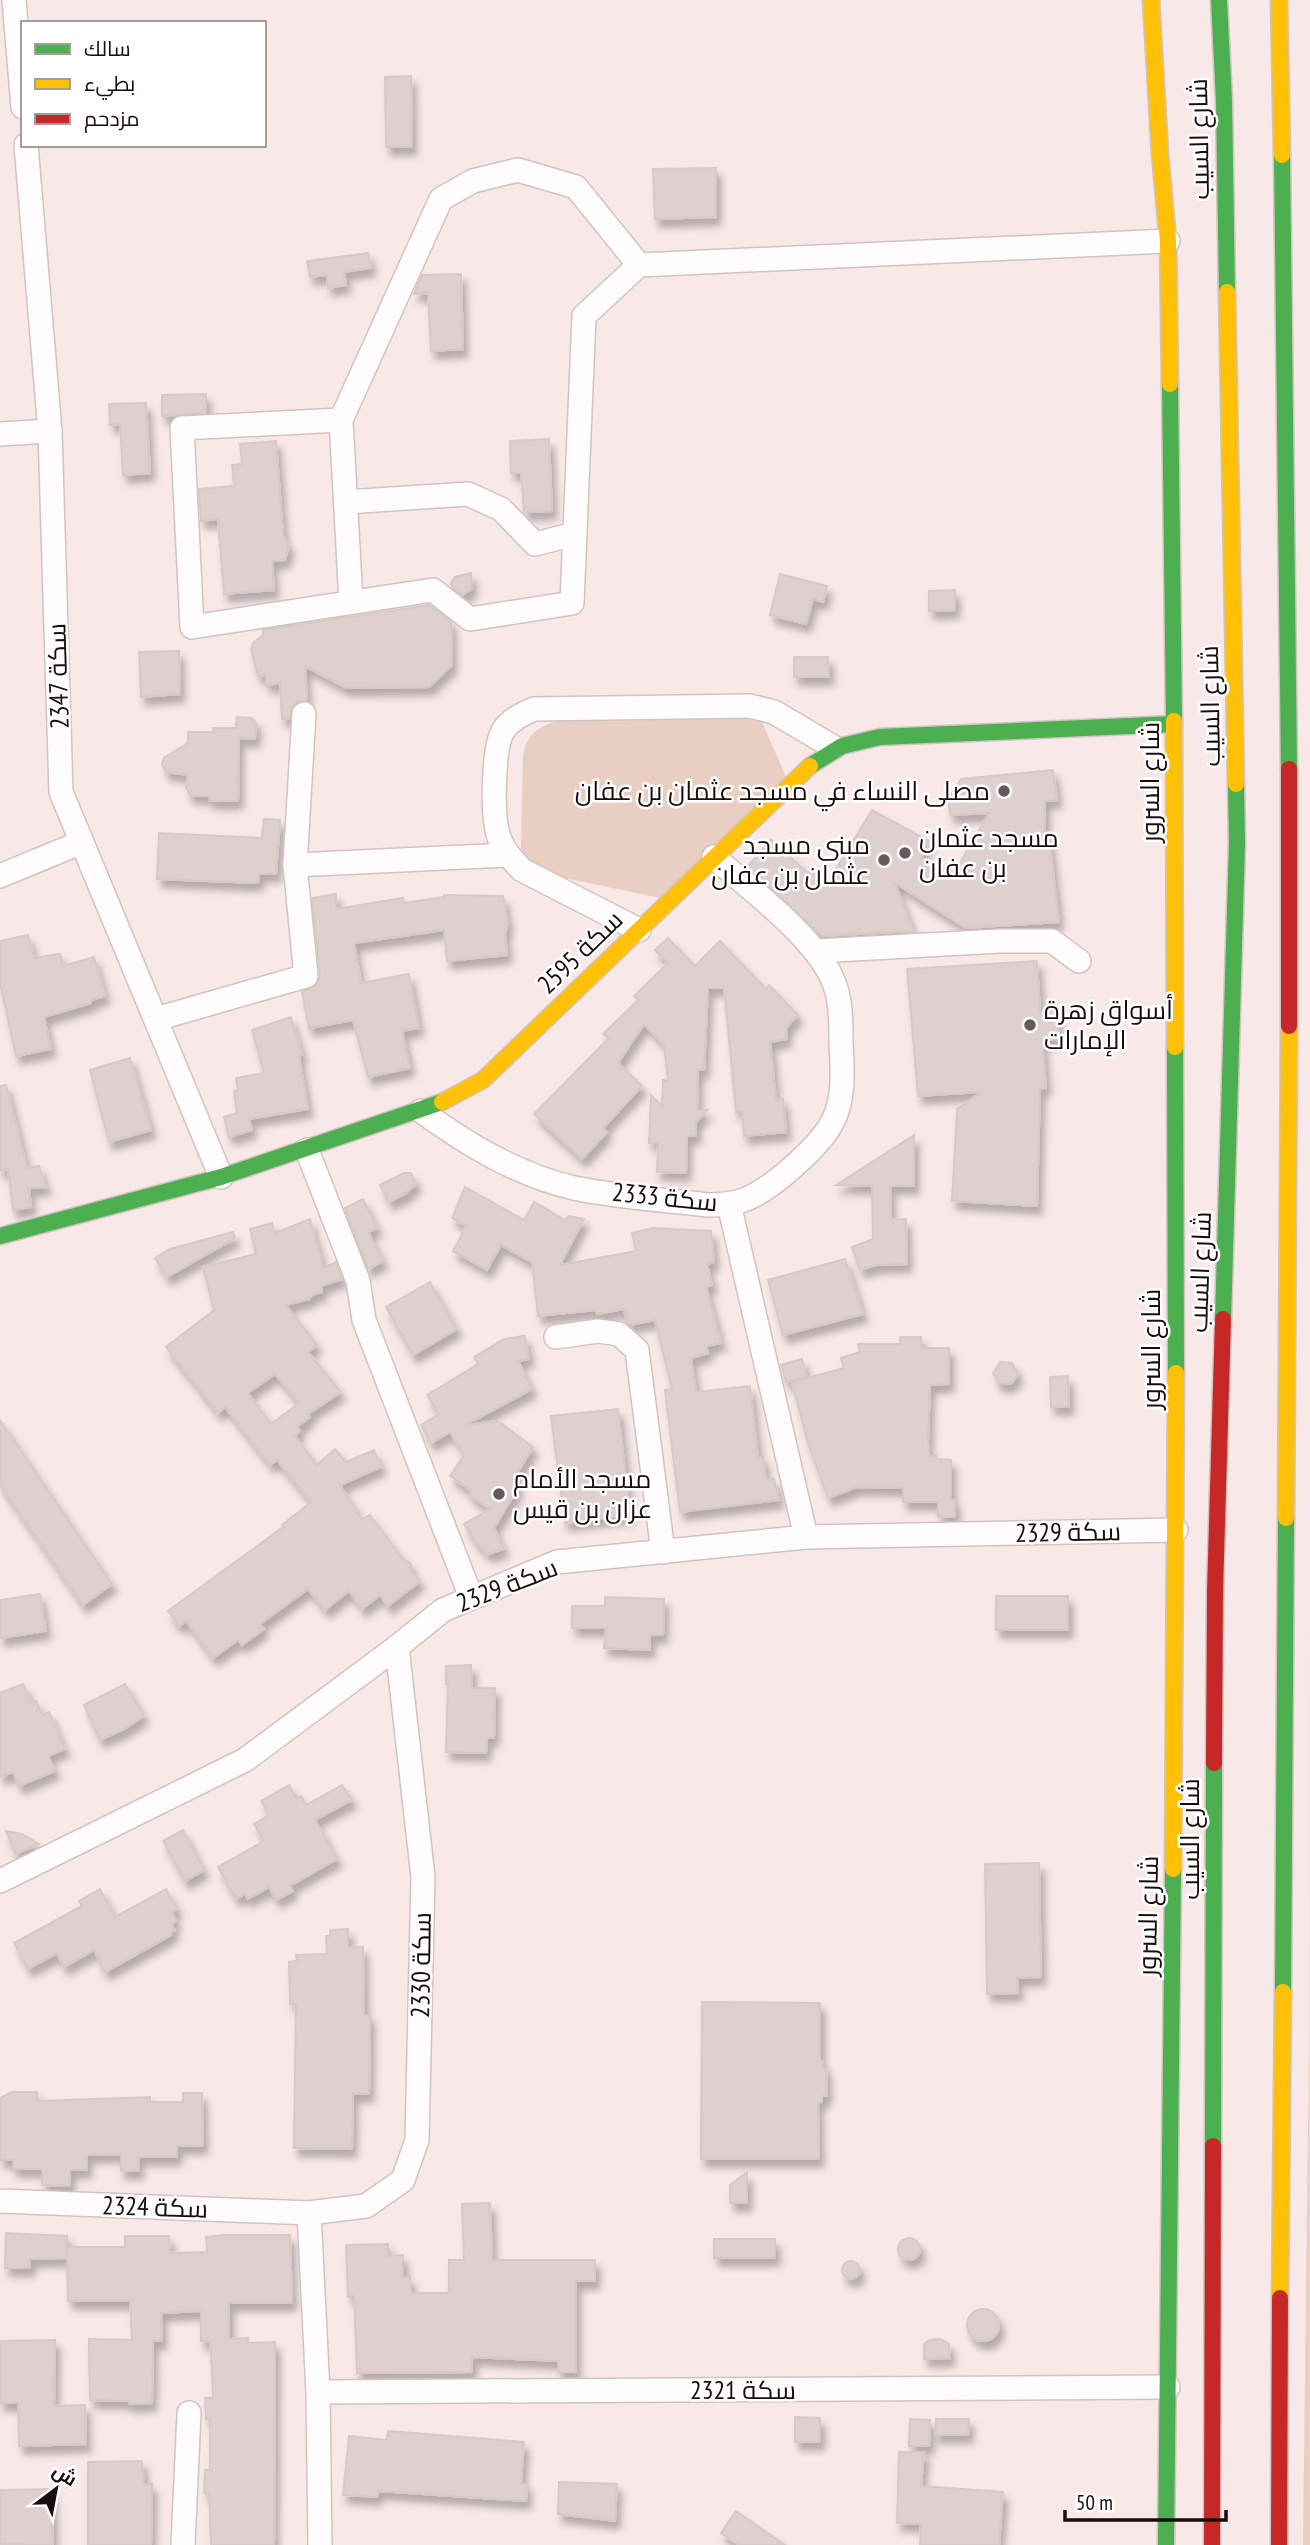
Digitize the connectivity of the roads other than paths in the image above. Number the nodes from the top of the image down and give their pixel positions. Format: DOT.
graph roads {
  1 [pos="14,0"];
  2 [pos="1151,0"];
  3 [pos="1164,0"];
  4 [pos="1219,0"];
  5 [pos="1279,0"];
  6 [pos="21,83"];
  7 [pos="26,147"];
  8 [pos="1160,154"];
  9 [pos="1168,242"];
  10 [pos="639,265"];
  11 [pos="341,420"];
  12 [pos="50,431"];
  13 [pos="0,434"];
  14 [pos="346,502"];
  15 [pos="575,534"];
  16 [pos="351,602"];
  17 [pos="304,713"];
  18 [pos="1174,724"];
  19 [pos="833,747"];
  20 [pos="82,842"];
  21 [pos="507,855"];
  22 [pos="715,857"];
  23 [pos="295,865"];
  24 [pos="0,876"];
  25 [pos="639,930"];
  26 [pos="817,951"];
  27 [pos="1079,961"];
  28 [pos="156,1019"];
  29 [pos="421,1111"];
  30 [pos="307,1150"];
  31 [pos="221,1177"];
  32 [pos="729,1204"];
  33 [pos="0,1236"];
  34 [pos="556,1337"];
  35 [pos="1176,1530"];
  36 [pos="806,1537"];
  37 [pos="663,1552"];
  38 [pos="471,1597"];
  39 [pos="397,1647"];
  40 [pos="0,1881"];
  41 [pos="0,2201"];
  42 [pos="309,2213"];
  43 [pos="1168,2388"];
  44 [pos="318,2392"];
  45 [pos="189,2413"];
  46 [pos="183,2545"];
  47 [pos="320,2545"];
  48 [pos="1166,2545"];
  49 [pos="1212,2545"];
  50 [pos="1279,2545"];
  1 -- 6 [label="street"];
  2 -- 8 [label="main road, شارع السرور"];
  3 -- 8 [label="main road, شارع السرور"];
  4 -- 49 [label="main road, شارع السيب"];
  5 -- 50 [label="main road"];
  7 -- 12 [label="street, سكة 2347"];
  8 -- 9 [label="main road, شارع السرور"];
  9 -- 10 [label="street"];
  9 -- 18 [label="main road, شارع السرور"];
  10 -- 11 [label="street"];
  10 -- 15 [label="street"];
  11 -- 14 [label="street"];
  11 -- 16 [label="street"];
  12 -- 13 [label="street"];
  12 -- 20 [label="street, سكة 2347"];
  14 -- 15 [label="street"];
  14 -- 16 [label="street"];
  15 -- 16 [label="street"];
  17 -- 23 [label="street"];
  18 -- 19 [label="main road, سكة 2595"];
  18 -- 35 [label="main road, شارع السرور"];
  19 -- 21 [label="street"];
  19 -- 22 [label="main road, سكة 2595"];
  20 -- 24 [label="street"];
  20 -- 28 [label="street, سكة 2347"];
  21 -- 23 [label="street"];
  21 -- 25 [label="street"];
  22 -- 25 [label="main road, سكة 2595"];
  22 -- 26 [label="street, سكة 2333"];
  23 -- 28 [label="street"];
  25 -- 29 [label="main road, سكة 2595"];
  26 -- 27 [label="street"];
  26 -- 32 [label="street, سكة 2333"];
  28 -- 31 [label="street, سكة 2347"];
  29 -- 30 [label="main road, سكة 2595"];
  29 -- 32 [label="street, سكة 2333"];
  30 -- 31 [label="main road, سكة 2595"];
  30 -- 38 [label="street"];
  31 -- 33 [label="main road, سكة 2595"];
  32 -- 36 [label="street"];
  34 -- 37 [label="street"];
  35 -- 36 [label="street, سكة 2329"];
  35 -- 43 [label="main road, شارع السرور"];
  36 -- 37 [label="street, سكة 2329"];
  37 -- 38 [label="street, سكة 2329"];
  38 -- 39 [label="street, سكة 2329"];
  39 -- 40 [label="street, سكة 2329"];
  39 -- 42 [label="street, سكة 2330"];
  41 -- 42 [label="street, سكة 2324"];
  42 -- 44 [label="street"];
  43 -- 44 [label="street, سكة 2321"];
  43 -- 48 [label="main road, شارع السرور"];
  44 -- 47 [label="street"];
  45 -- 46 [label="street"];
}
